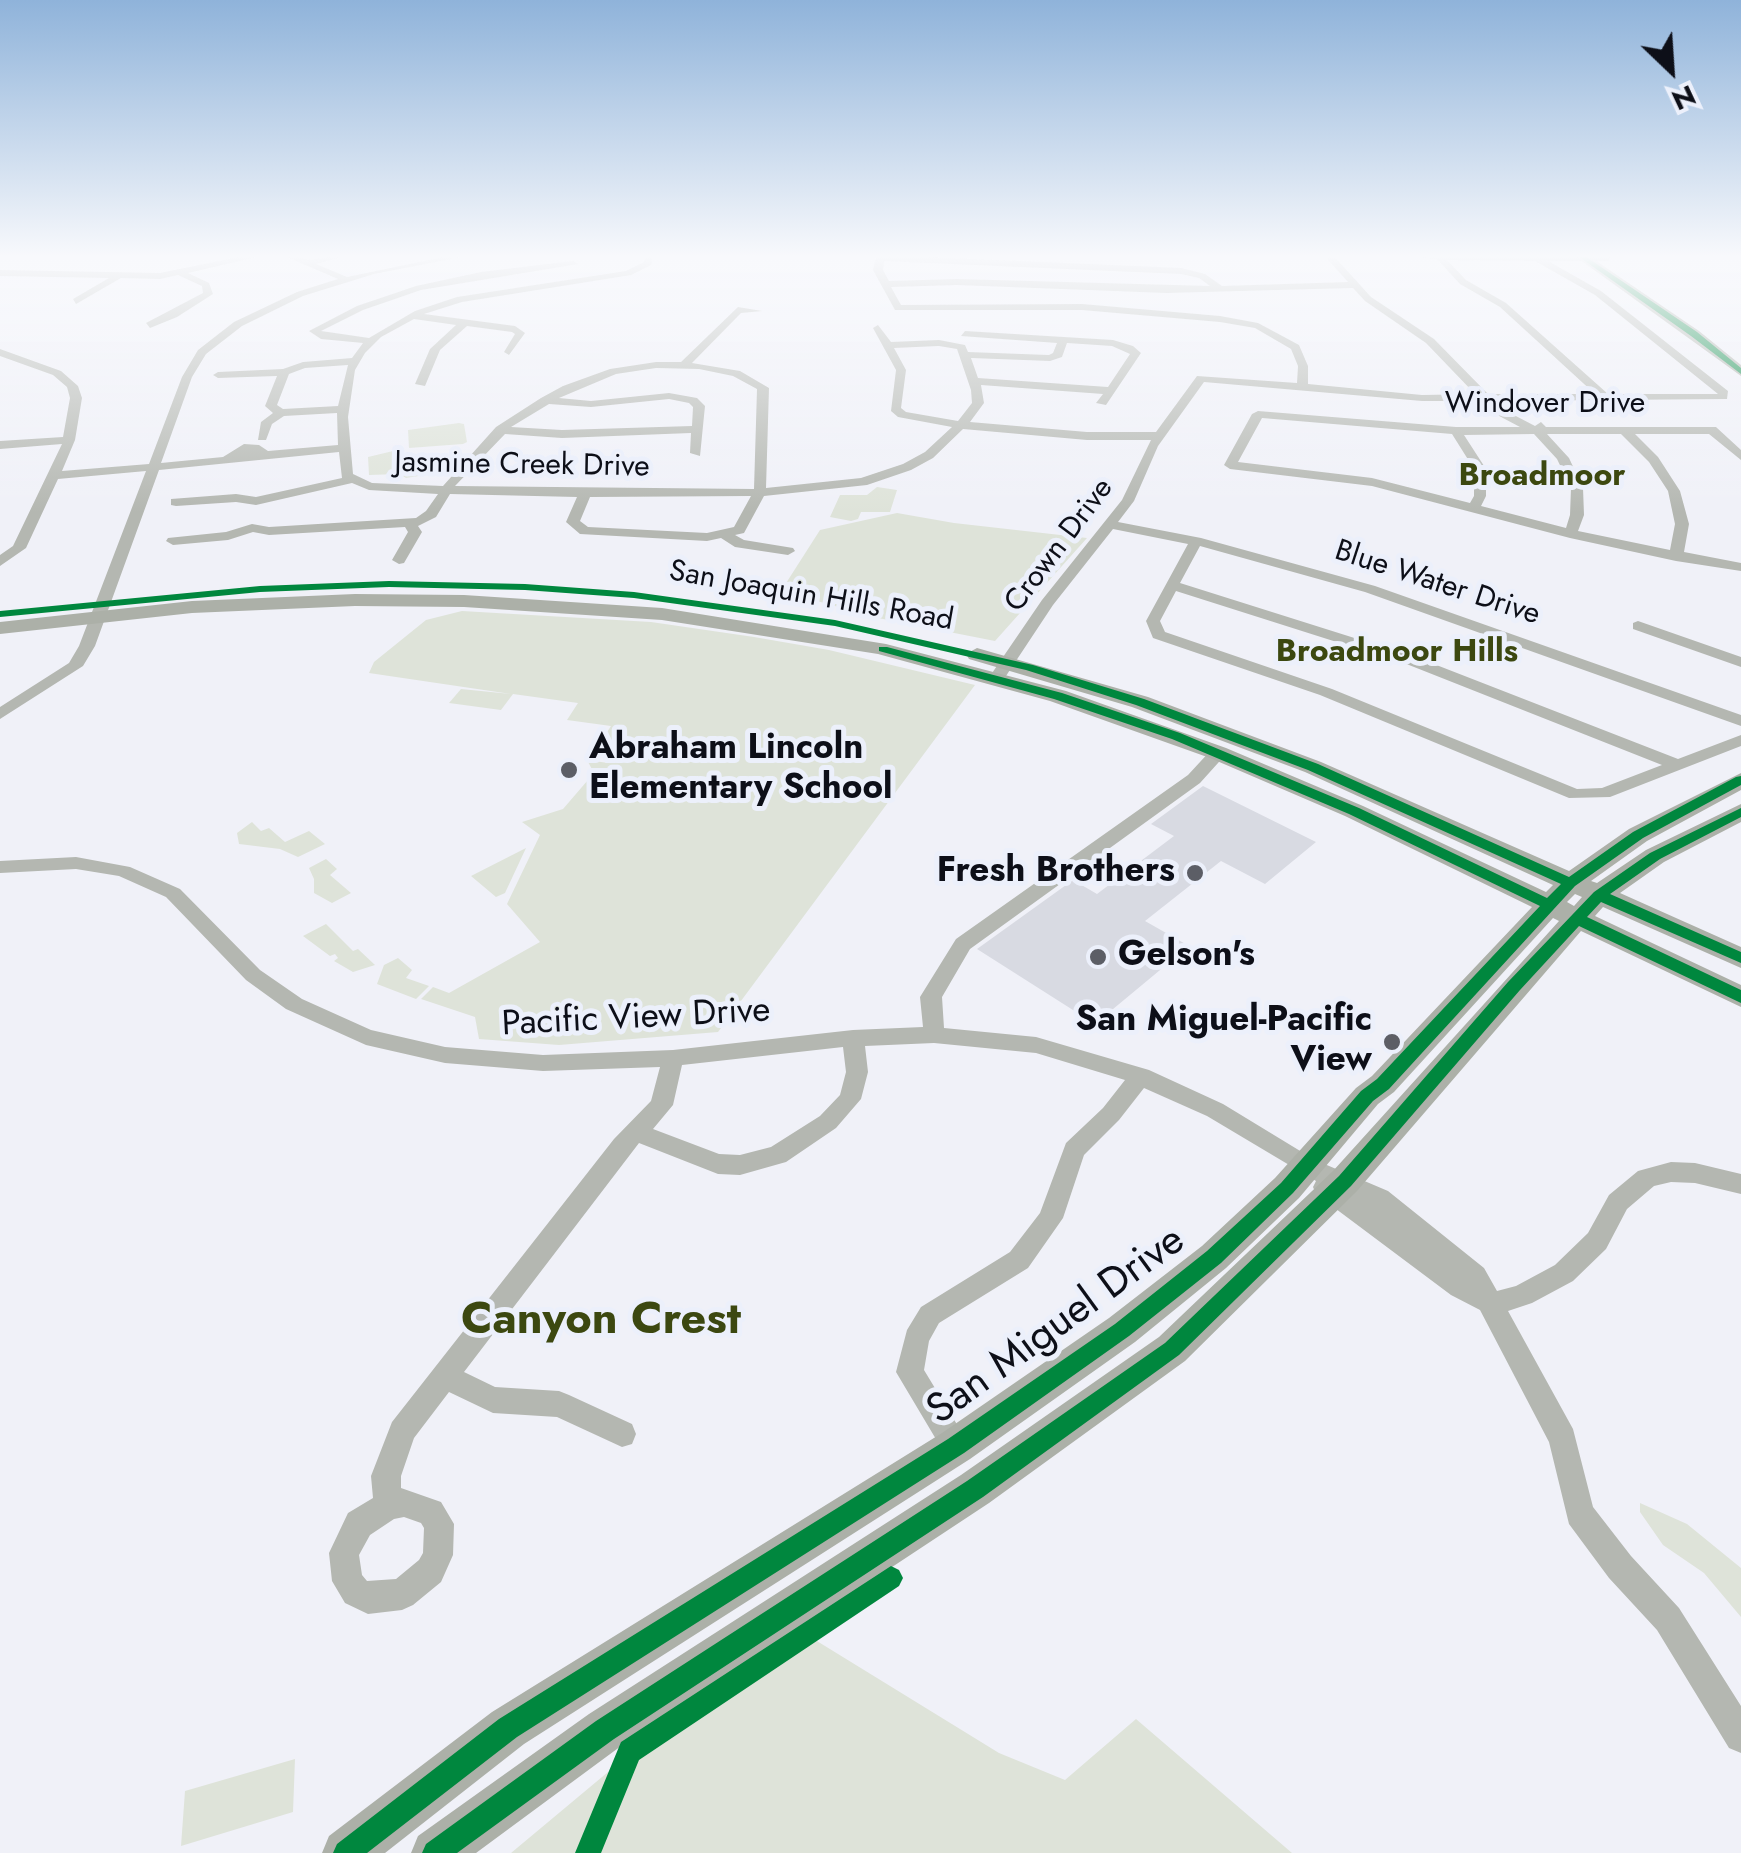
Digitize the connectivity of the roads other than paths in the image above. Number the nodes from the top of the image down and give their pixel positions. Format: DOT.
graph roads {
  1 [pos="218,340"];
  2 [pos="365,340"];
  3 [pos="445,340"];
  4 [pos="514,340"];
  5 [pos="708,340"];
  6 [pos="883,340"];
  7 [pos="1063,340"];
  8 [pos="1081,340"];
  9 [pos="1286,340"];
  10 [pos="1429,340"];
  11 [pos="1542,340"];
  12 [pos="1658,340"];
  13 [pos="1702,340"];
  14 [pos="370,341"];
  15 [pos="885,345"];
  16 [pos="0,352"];
  17 [pos="508,352"];
  18 [pos="966,355"];
  19 [pos="354,361"];
  20 [pos="684,365"];
  21 [pos="284,372"];
  22 [pos="1741,372"];
  23 [pos="218,375"];
  24 [pos="974,380"];
  25 [pos="421,384"];
  26 [pos="1302,387"];
  27 [pos="1110,391"];
  28 [pos="1606,398"];
  29 [pos="1486,399"];
  30 [pos="545,400"];
  31 [pos="1102,403"];
  32 [pos="342,409"];
  33 [pos="281,413"];
  34 [pos="960,425"];
  35 [pos="697,428"];
  36 [pos="500,430"];
  37 [pos="1456,431"];
  38 [pos="1538,431"];
  39 [pos="1625,431"];
  40 [pos="70,440"];
  41 [pos="1155,441"];
  42 [pos="165,443"];
  43 [pos="0,445"];
  44 [pos="342,445"];
  45 [pos="262,447"];
  46 [pos="696,453"];
  47 [pos="1741,456"];
  48 [pos="193,459"];
  49 [pos="154,464"];
  50 [pos="53,476"];
  51 [pos="352,479"];
  52 [pos="146,484"];
  53 [pos="444,490"];
  54 [pos="760,492"];
  55 [pos="585,494"];
  56 [pos="256,500"];
  57 [pos="176,502"];
  58 [pos="1474,508"];
  59 [pos="410,524"];
  60 [pos="1108,524"];
  61 [pos="252,528"];
  62 [pos="1570,534"];
  63 [pos="726,535"];
  64 [pos="173,541"];
  65 [pos="1196,541"];
  66 [pos="788,551"];
  67 [pos="1676,557"];
  68 [pos="399,560"];
  69 [pos="2,561"];
  70 [pos="1741,567"];
  71 [pos="1171,585"];
  72 [pos="101,610"];
  73 [pos="0,614"];
  74 [pos="1638,626"];
  75 [pos="0,628"];
  76 [pos="1741,662"];
  77 [pos="1001,670"];
  78 [pos="0,714"];
  79 [pos="1741,721"];
  80 [pos="1741,740"];
  81 [pos="1218,753"];
  82 [pos="1676,764"];
  83 [pos="1741,780"];
  84 [pos="1741,812"];
  85 [pos="0,867"];
  86 [pos="1570,883"];
  87 [pos="1599,895"];
  88 [pos="1562,912"];
  89 [pos="1741,958"];
  90 [pos="1741,997"];
  91 [pos="934,1035"];
  92 [pos="853,1038"];
  93 [pos="674,1058"];
  94 [pos="1141,1076"];
  95 [pos="636,1132"];
  96 [pos="1306,1167"];
  97 [pos="1741,1184"];
  98 [pos="1338,1188"];
  99 [pos="1493,1304"];
  100 [pos="445,1376"];
  101 [pos="622,1434"];
  102 [pos="956,1446"];
  103 [pos="388,1506"];
  104 [pos="1741,1736"];
  105 [pos="346,1853"];
  106 [pos="436,1853"];
  1 -- 42 [label="street"];
  2 -- 14 [label="street"];
  3 -- 25 [label="street"];
  4 -- 17 [label="street"];
  5 -- 20 [label="street"];
  6 -- 15 [label="street"];
  7 -- 18 [label="street"];
  8 -- 27 [label="street"];
  9 -- 26 [label="street"];
  10 -- 29 [label="street"];
  11 -- 28 [label="street"];
  12 -- 28 [label="street, Crown Drive"];
  13 -- 22 [label="main road"];
  14 -- 19 [label="street, Jasmine Creek Drive"];
  15 -- 18 [label="street"];
  15 -- 34 [label="street"];
  16 -- 40 [label="street"];
  18 -- 24 [label="street"];
  19 -- 21 [label="street"];
  19 -- 32 [label="street, Jasmine Creek Drive"];
  20 -- 30 [label="street"];
  20 -- 54 [label="street"];
  21 -- 23 [label="street"];
  21 -- 33 [label="street"];
  24 -- 27 [label="street"];
  24 -- 34 [label="street"];
  26 -- 29 [label="street, Crown Drive"];
  26 -- 41 [label="street, Crown Drive"];
  27 -- 31 [label="street"];
  28 -- 29 [label="street, Crown Drive"];
  29 -- 38 [label="street"];
  30 -- 35 [label="street"];
  30 -- 36 [label="street"];
  32 -- 33 [label="street"];
  32 -- 44 [label="street, Jasmine Creek Drive"];
  33 -- 45 [label="street"];
  34 -- 41 [label="street"];
  34 -- 54 [label="street, Jasmine Creek Drive"];
  35 -- 36 [label="street"];
  35 -- 46 [label="street"];
  36 -- 53 [label="street"];
  37 -- 38 [label="street, Windover Drive"];
  37 -- 58 [label="street"];
  37 -- 58 [label="street, Windover Drive"];
  38 -- 39 [label="street, Windover Drive"];
  38 -- 62 [label="street"];
  39 -- 47 [label="street, Windover Drive"];
  39 -- 67 [label="street"];
  40 -- 43 [label="street"];
  40 -- 50 [label="street"];
  41 -- 60 [label="street, Crown Drive"];
  42 -- 48 [label="street"];
  42 -- 49 [label="street"];
  44 -- 45 [label="street"];
  44 -- 51 [label="street, Jasmine Creek Drive"];
  45 -- 48 [label="street"];
  48 -- 49 [label="street"];
  48 -- 52 [label="street"];
  49 -- 50 [label="street"];
  49 -- 52 [label="street"];
  50 -- 69 [label="street"];
  51 -- 53 [label="street, Jasmine Creek Drive"];
  51 -- 56 [label="street"];
  52 -- 72 [label="street"];
  53 -- 55 [label="street, Jasmine Creek Drive"];
  53 -- 59 [label="street"];
  54 -- 55 [label="street, Jasmine Creek Drive"];
  54 -- 63 [label="street"];
  55 -- 63 [label="street"];
  56 -- 57 [label="street"];
  56 -- 61 [label="street"];
  58 -- 62 [label="street"];
  59 -- 61 [label="street"];
  59 -- 68 [label="street"];
  60 -- 65 [label="street, Blue Water Drive"];
  60 -- 77 [label="street, Crown Drive"];
  61 -- 64 [label="street"];
  62 -- 67 [label="street"];
  63 -- 66 [label="street"];
  65 -- 71 [label="street"];
  65 -- 79 [label="street, Blue Water Drive"];
  67 -- 70 [label="street"];
  71 -- 82 [label="street"];
  71 -- 82 [label="street"];
  72 -- 73 [label="main road, San Joaquin Hills Road"];
  72 -- 75 [label="main road, San Joaquin Hills Road"];
  72 -- 77 [label="main road, San Joaquin Hills Road"];
  72 -- 78 [label="street"];
  74 -- 76 [label="street"];
  77 -- 81 [label="main road, San Joaquin Hills Road"];
  77 -- 86 [label="main road, San Joaquin Hills Road"];
  80 -- 82 [label="street"];
  81 -- 88 [label="main road, San Joaquin Hills Road"];
  81 -- 91 [label="street"];
  83 -- 86 [label="main road, San Miguel Drive"];
  84 -- 87 [label="main road, San Miguel Drive"];
  85 -- 93 [label="street, Pacific View Drive"];
  86 -- 87 [label="main road, San Joaquin Hills Road"];
  86 -- 88 [label="main road, San Miguel Drive"];
  87 -- 88 [label="main road, San Miguel Drive"];
  87 -- 89 [label="main road, San Joaquin Hills Road"];
  88 -- 90 [label="main road, San Joaquin Hills Road"];
  88 -- 96 [label="main road, San Miguel Drive"];
  88 -- 98 [label="main road, San Miguel Drive"];
  91 -- 92 [label="street, Pacific View Drive"];
  91 -- 94 [label="street, Pacific View Drive"];
  92 -- 93 [label="street, Pacific View Drive"];
  92 -- 95 [label="street"];
  93 -- 95 [label="street"];
  94 -- 96 [label="street, Pacific View Drive"];
  94 -- 102 [label="street"];
  95 -- 100 [label="street"];
  96 -- 98 [label="street, Pacific View Drive"];
  96 -- 102 [label="main road, San Miguel Drive"];
  97 -- 99 [label="street"];
  98 -- 99 [label="street, Pacific View Drive"];
  98 -- 106 [label="main road, San Miguel Drive"];
  99 -- 104 [label="street"];
  100 -- 101 [label="street"];
  100 -- 103 [label="street"];
  102 -- 105 [label="main road, San Miguel Drive"];
}
